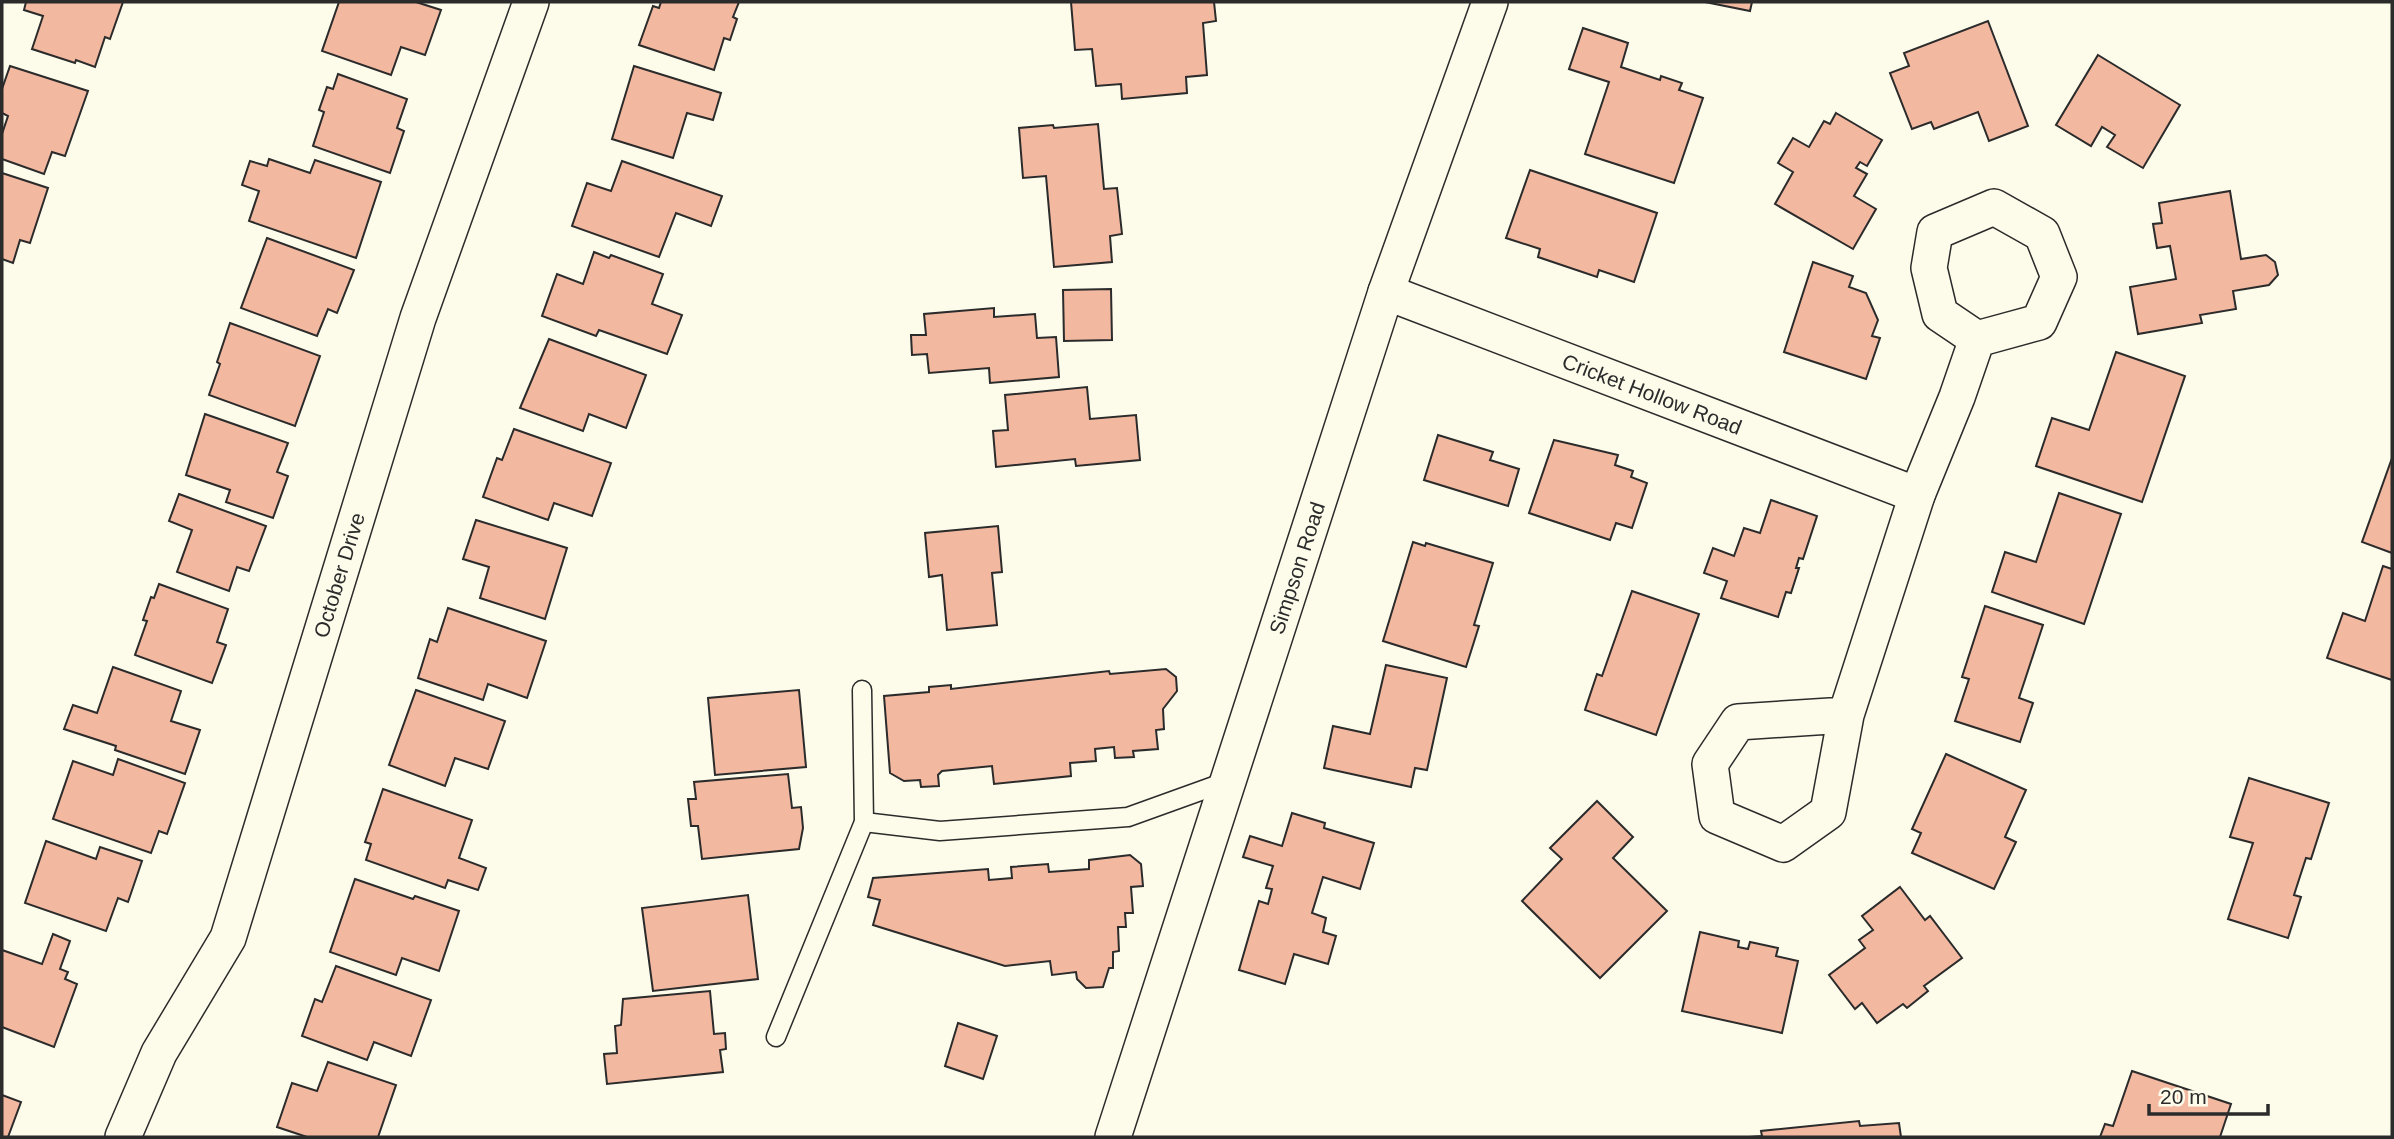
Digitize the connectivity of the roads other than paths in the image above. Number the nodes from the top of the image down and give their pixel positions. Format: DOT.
graph roads {
  1 [pos="530,2"];
  2 [pos="1490,2"];
  3 [pos="1387,292"];
  4 [pos="1977,339"];
  5 [pos="1917,495"];
  6 [pos="862,690"];
  7 [pos="1846,715"];
  8 [pos="1228,781"];
  9 [pos="864,822"];
  10 [pos="776,1037"];
  11 [pos="123,1137"];
  12 [pos="1113,1137"];
  1 -- 11 [label="street, October Drive"];
  2 -- 3 [label="street, Simpson Road"];
  3 -- 5 [label="street, Cricket Hollow Road"];
  3 -- 8 [label="street, Simpson Road"];
  4 -- 5 [label="street"];
  5 -- 7 [label="street"];
  6 -- 9 [label="lane"];
  8 -- 9 [label="lane"];
  8 -- 12 [label="street, Simpson Road"];
  9 -- 10 [label="lane"];
}
